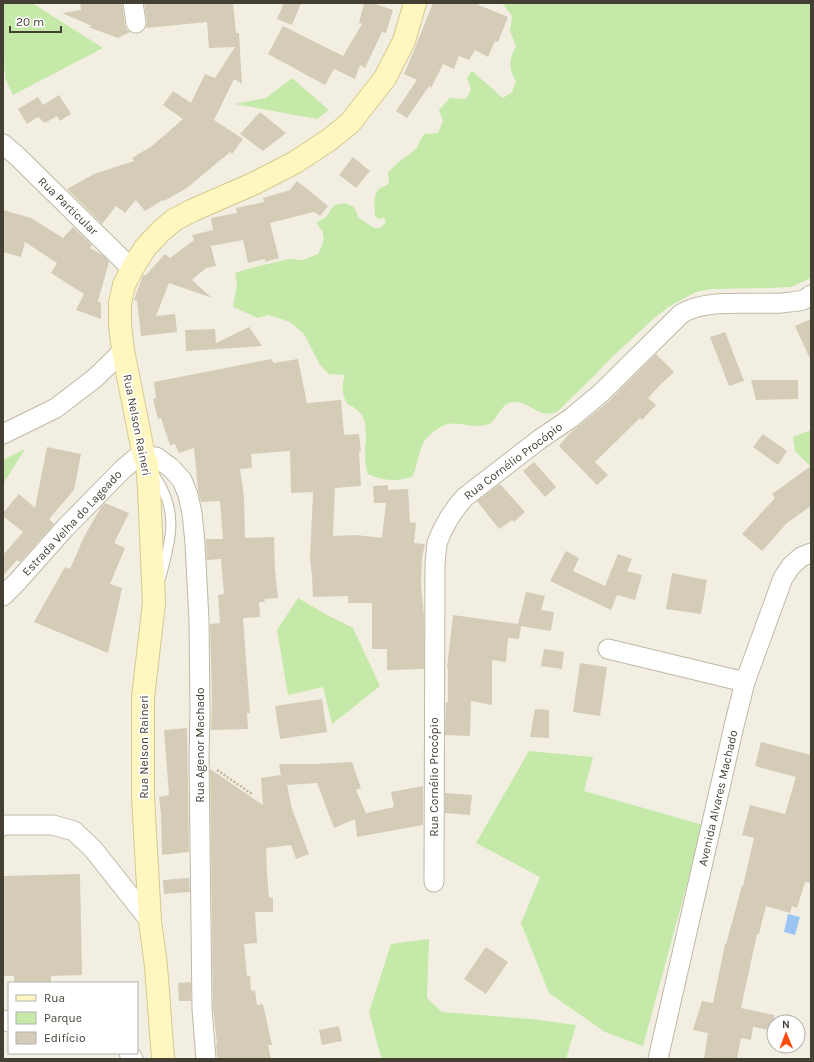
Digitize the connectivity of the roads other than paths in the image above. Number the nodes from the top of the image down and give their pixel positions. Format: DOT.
graph roads {
  1 [pos="133,3"];
  2 [pos="415,3"];
  3 [pos="136,23"];
  4 [pos="3,144"];
  5 [pos="132,269"];
  6 [pos="811,295"];
  7 [pos="123,351"];
  8 [pos="3,434"];
  9 [pos="146,460"];
  10 [pos="811,553"];
  11 [pos="3,596"];
  12 [pos="608,649"];
  13 [pos="746,682"];
  14 [pos="3,826"];
  15 [pos="434,882"];
  16 [pos="150,920"];
  17 [pos="163,1059"];
  18 [pos="206,1059"];
  19 [pos="658,1059"];
  1 -- 3 [label="street"];
  2 -- 5 [label="main road, Rua Nelson Raineri"];
  4 -- 5 [label="street, Rua Particular"];
  5 -- 7 [label="main road, Rua Nelson Raineri"];
  6 -- 15 [label="street, Rua Cornélio Procópio"];
  7 -- 8 [label="street"];
  7 -- 9 [label="main road, Rua Nelson Raineri"];
  9 -- 11 [label="street, Estrada Velha do Lageado"];
  9 -- 16 [label="main road, Rua Nelson Raineri"];
  9 -- 18 [label="street, Rua Agenor Machado"];
  10 -- 13 [label="street, Avenida Alvares Machado"];
  12 -- 13 [label="street"];
  13 -- 19 [label="street, Avenida Alvares Machado"];
  14 -- 16 [label="street"];
  16 -- 17 [label="main road, Rua Nelson Raineri"];
}
